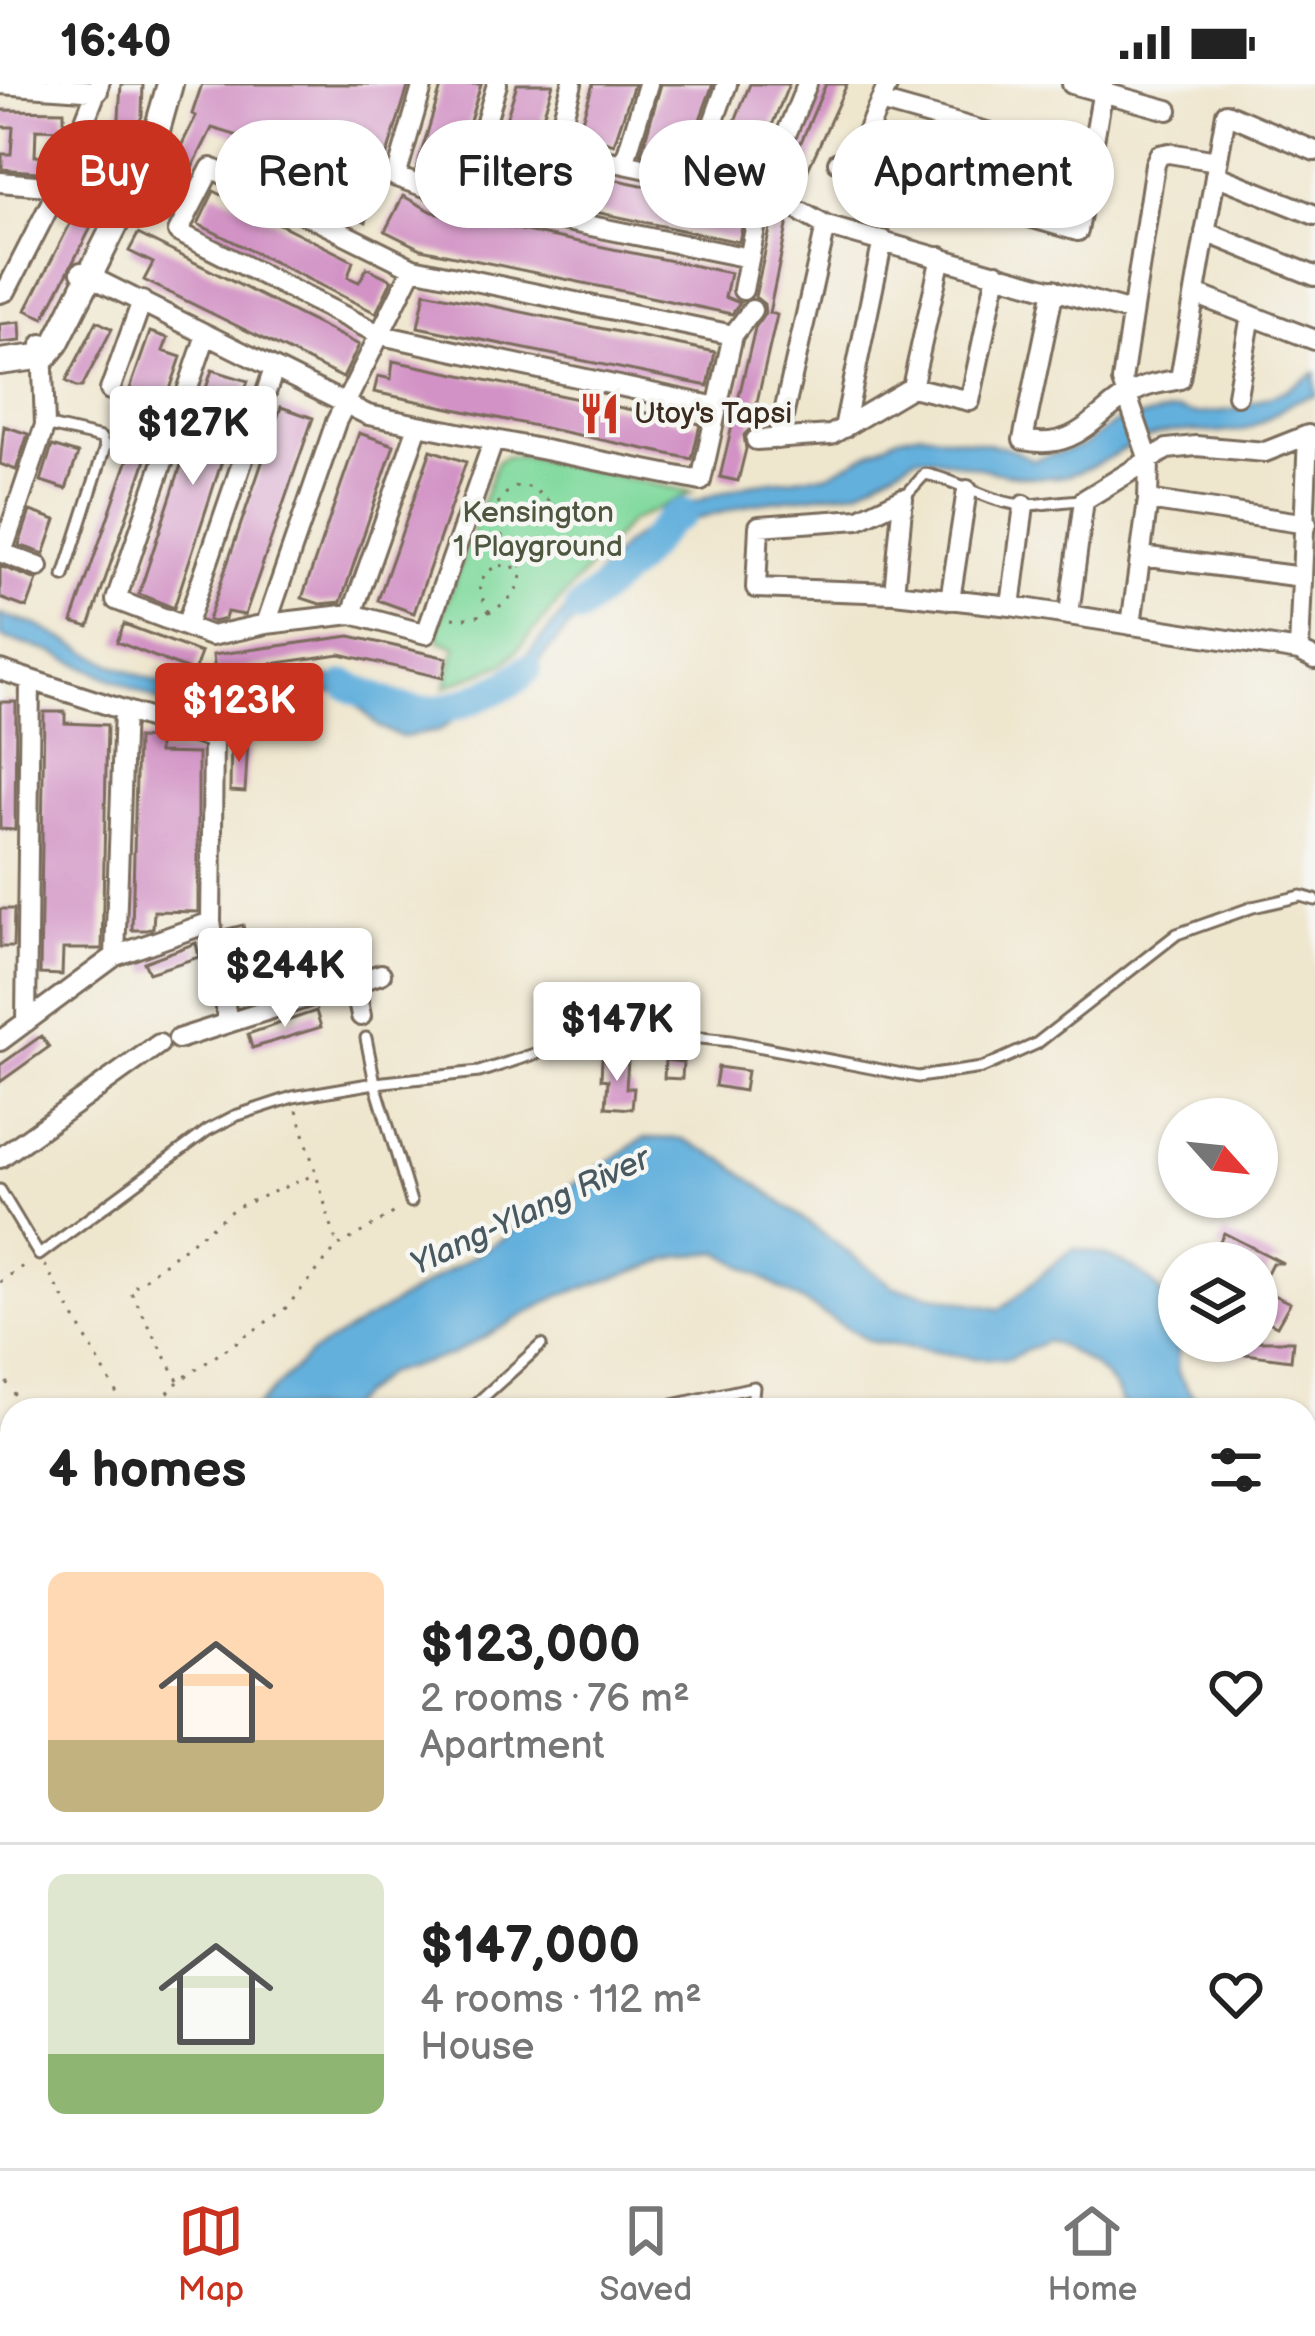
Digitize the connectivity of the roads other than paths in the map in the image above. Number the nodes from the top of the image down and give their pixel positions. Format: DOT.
graph roads {
  1 [pos="0,84"];
  2 [pos="170,84"];
  3 [pos="423,84"];
  4 [pos="497,84"];
  5 [pos="572,84"];
  6 [pos="648,84"];
  7 [pos="728,84"];
  8 [pos="807,84"];
  9 [pos="1072,84"];
  10 [pos="98,88"];
  11 [pos="1103,88"];
  12 [pos="884,93"];
  13 [pos="1168,110"];
  14 [pos="85,120"];
  15 [pos="486,120"];
  16 [pos="561,120"];
  17 [pos="715,120"];
  18 [pos="792,120"];
  19 [pos="869,120"];
  20 [pos="966,120"];
  21 [pos="1097,120"];
  22 [pos="1315,151"];
  23 [pos="615,162"];
  24 [pos="624,164"];
  25 [pos="639,167"];
  26 [pos="1216,168"];
  27 [pos="0,182"];
  28 [pos="415,184"];
  29 [pos="36,185"];
  30 [pos="1315,215"];
  31 [pos="808,216"];
  32 [pos="826,226"];
  33 [pos="38,228"];
  34 [pos="593,228"];
  35 [pos="755,228"];
  36 [pos="1205,232"];
  37 [pos="883,240"];
  38 [pos="941,257"];
  39 [pos="749,258"];
  40 [pos="413,268"];
  41 [pos="997,273"];
  42 [pos="85,274"];
  43 [pos="1315,276"];
  44 [pos="1054,289"];
  45 [pos="743,290"];
  46 [pos="0,293"];
  47 [pos="1195,294"];
  48 [pos="142,301"];
  49 [pos="752,310"];
  50 [pos="1131,312"];
  51 [pos="1251,315"];
  52 [pos="206,334"];
  53 [pos="381,334"];
  54 [pos="733,335"];
  55 [pos="1315,340"];
  56 [pos="43,350"];
  57 [pos="0,362"];
  58 [pos="274,370"];
  59 [pos="912,387"];
  60 [pos="110,390"];
  61 [pos="1238,395"];
  62 [pos="344,406"];
  63 [pos="1130,406"];
  64 [pos="717,407"];
  65 [pos="45,425"];
  66 [pos="418,426"];
  67 [pos="844,428"];
  68 [pos="778,439"];
  69 [pos="756,440"];
  70 [pos="493,442"];
  71 [pos="1146,450"];
  72 [pos="967,490"];
  73 [pos="903,498"];
  74 [pos="1084,500"];
  75 [pos="1148,500"];
  76 [pos="1024,505"];
  77 [pos="1307,524"];
  78 [pos="1,553"];
  79 [pos="1141,556"];
  80 [pos="39,567"];
  81 [pos="64,576"];
  82 [pos="1302,577"];
  83 [pos="894,593"];
  84 [pos="950,600"];
  85 [pos="1011,606"];
  86 [pos="352,614"];
  87 [pos="1069,614"];
  88 [pos="266,624"];
  89 [pos="1131,625"];
  90 [pos="186,626"];
  91 [pos="1307,655"];
  92 [pos="0,670"];
  93 [pos="30,680"];
  94 [pos="124,710"];
  95 [pos="1315,900"];
  96 [pos="211,922"];
  97 [pos="116,956"];
  98 [pos="381,974"];
  99 [pos="354,982"];
  100 [pos="362,1016"];
  101 [pos="26,1022"];
  102 [pos="229,1023"];
  103 [pos="366,1038"];
  104 [pos="0,1041"];
  105 [pos="375,1083"];
  106 [pos="0,1158"];
  107 [pos="0,1190"];
  108 [pos="411,1202"];
  109 [pos="541,1345"];
  110 [pos="482,1398"];
  111 [pos="704,1398"];
  112 [pos="753,1398"];
  1 -- 10 [label="street"];
  2 -- 42 [label="street"];
  3 -- 28 [label="street"];
  4 -- 15 [label="street"];
  5 -- 16 [label="street"];
  6 -- 24 [label="street"];
  7 -- 17 [label="street"];
  8 -- 18 [label="street"];
  9 -- 11 [label="street"];
  10 -- 14 [label="street"];
  11 -- 13 [label="street"];
  11 -- 21 [label="street"];
  12 -- 19 [label="street"];
  12 -- 20 [label="street"];
  22 -- 26 [label="street"];
  23 -- 24 [label="street"];
  24 -- 25 [label="street"];
  26 -- 30 [label="street"];
  26 -- 36 [label="street"];
  26 -- 50 [label="street"];
  27 -- 29 [label="street"];
  31 -- 32 [label="street"];
  32 -- 37 [label="street"];
  32 -- 68 [label="street"];
  33 -- 46 [label="street"];
  34 -- 39 [label="street"];
  35 -- 39 [label="street"];
  36 -- 43 [label="street"];
  36 -- 47 [label="street"];
  37 -- 38 [label="street"];
  37 -- 67 [label="street"];
  38 -- 41 [label="street"];
  38 -- 59 [label="street"];
  39 -- 45 [label="street"];
  40 -- 53 [label="street"];
  40 -- 53 [label="street"];
  40 -- 54 [label="street"];
  41 -- 44 [label="street"];
  41 -- 59 [label="street"];
  42 -- 48 [label="street"];
  42 -- 56 [label="street"];
  44 -- 50 [label="street"];
  44 -- 63 [label="street"];
  47 -- 51 [label="street"];
  47 -- 63 [label="street"];
  48 -- 52 [label="street"];
  48 -- 60 [label="street"];
  49 -- 54 [label="street"];
  50 -- 63 [label="street"];
  51 -- 55 [label="street"];
  51 -- 61 [label="street"];
  52 -- 58 [label="street"];
  52 -- 90 [label="street"];
  53 -- 62 [label="street"];
  53 -- 64 [label="street"];
  54 -- 64 [label="street"];
  56 -- 57 [label="street"];
  56 -- 65 [label="street"];
  58 -- 62 [label="street"];
  58 -- 90 [label="street"];
  59 -- 67 [label="street"];
  62 -- 66 [label="street"];
  62 -- 88 [label="street"];
  63 -- 71 [label="street"];
  64 -- 70 [label="street"];
  65 -- 78 [label="street"];
  65 -- 81 [label="lane"];
  66 -- 70 [label="street"];
  66 -- 86 [label="street"];
  67 -- 68 [label="street"];
  68 -- 69 [label="street"];
  70 -- 86 [label="street"];
  71 -- 74 [label="street"];
  71 -- 75 [label="street"];
  71 -- 77 [label="street"];
  72 -- 73 [label="lane"];
  72 -- 76 [label="lane"];
  72 -- 84 [label="street"];
  73 -- 83 [label="street"];
  73 -- 83 [label="street"];
  74 -- 76 [label="lane"];
  74 -- 87 [label="street"];
  75 -- 77 [label="street"];
  75 -- 79 [label="street"];
  76 -- 85 [label="street"];
  77 -- 82 [label="street"];
  78 -- 80 [label="street"];
  79 -- 82 [label="street"];
  79 -- 89 [label="street"];
  82 -- 91 [label="street"];
  83 -- 84 [label="street"];
  84 -- 85 [label="street"];
  85 -- 87 [label="street"];
  86 -- 88 [label="street"];
  87 -- 89 [label="street"];
  88 -- 90 [label="street"];
  89 -- 91 [label="street"];
  92 -- 93 [label="street"];
  93 -- 94 [label="street"];
  93 -- 101 [label="street"];
  94 -- 96 [label="street"];
  94 -- 97 [label="street"];
  95 -- 105 [label="lane"];
  96 -- 97 [label="street"];
  96 -- 102 [label="street"];
  97 -- 101 [label="street"];
  98 -- 99 [label="street"];
  99 -- 100 [label="street"];
  99 -- 102 [label="street"];
  101 -- 104 [label="street"];
  102 -- 106 [label="street"];
  103 -- 105 [label="lane"];
  105 -- 107 [label="lane"];
  105 -- 108 [label="lane"];
  109 -- 110 [label="lane"];
  111 -- 112 [label="lane"];
}
